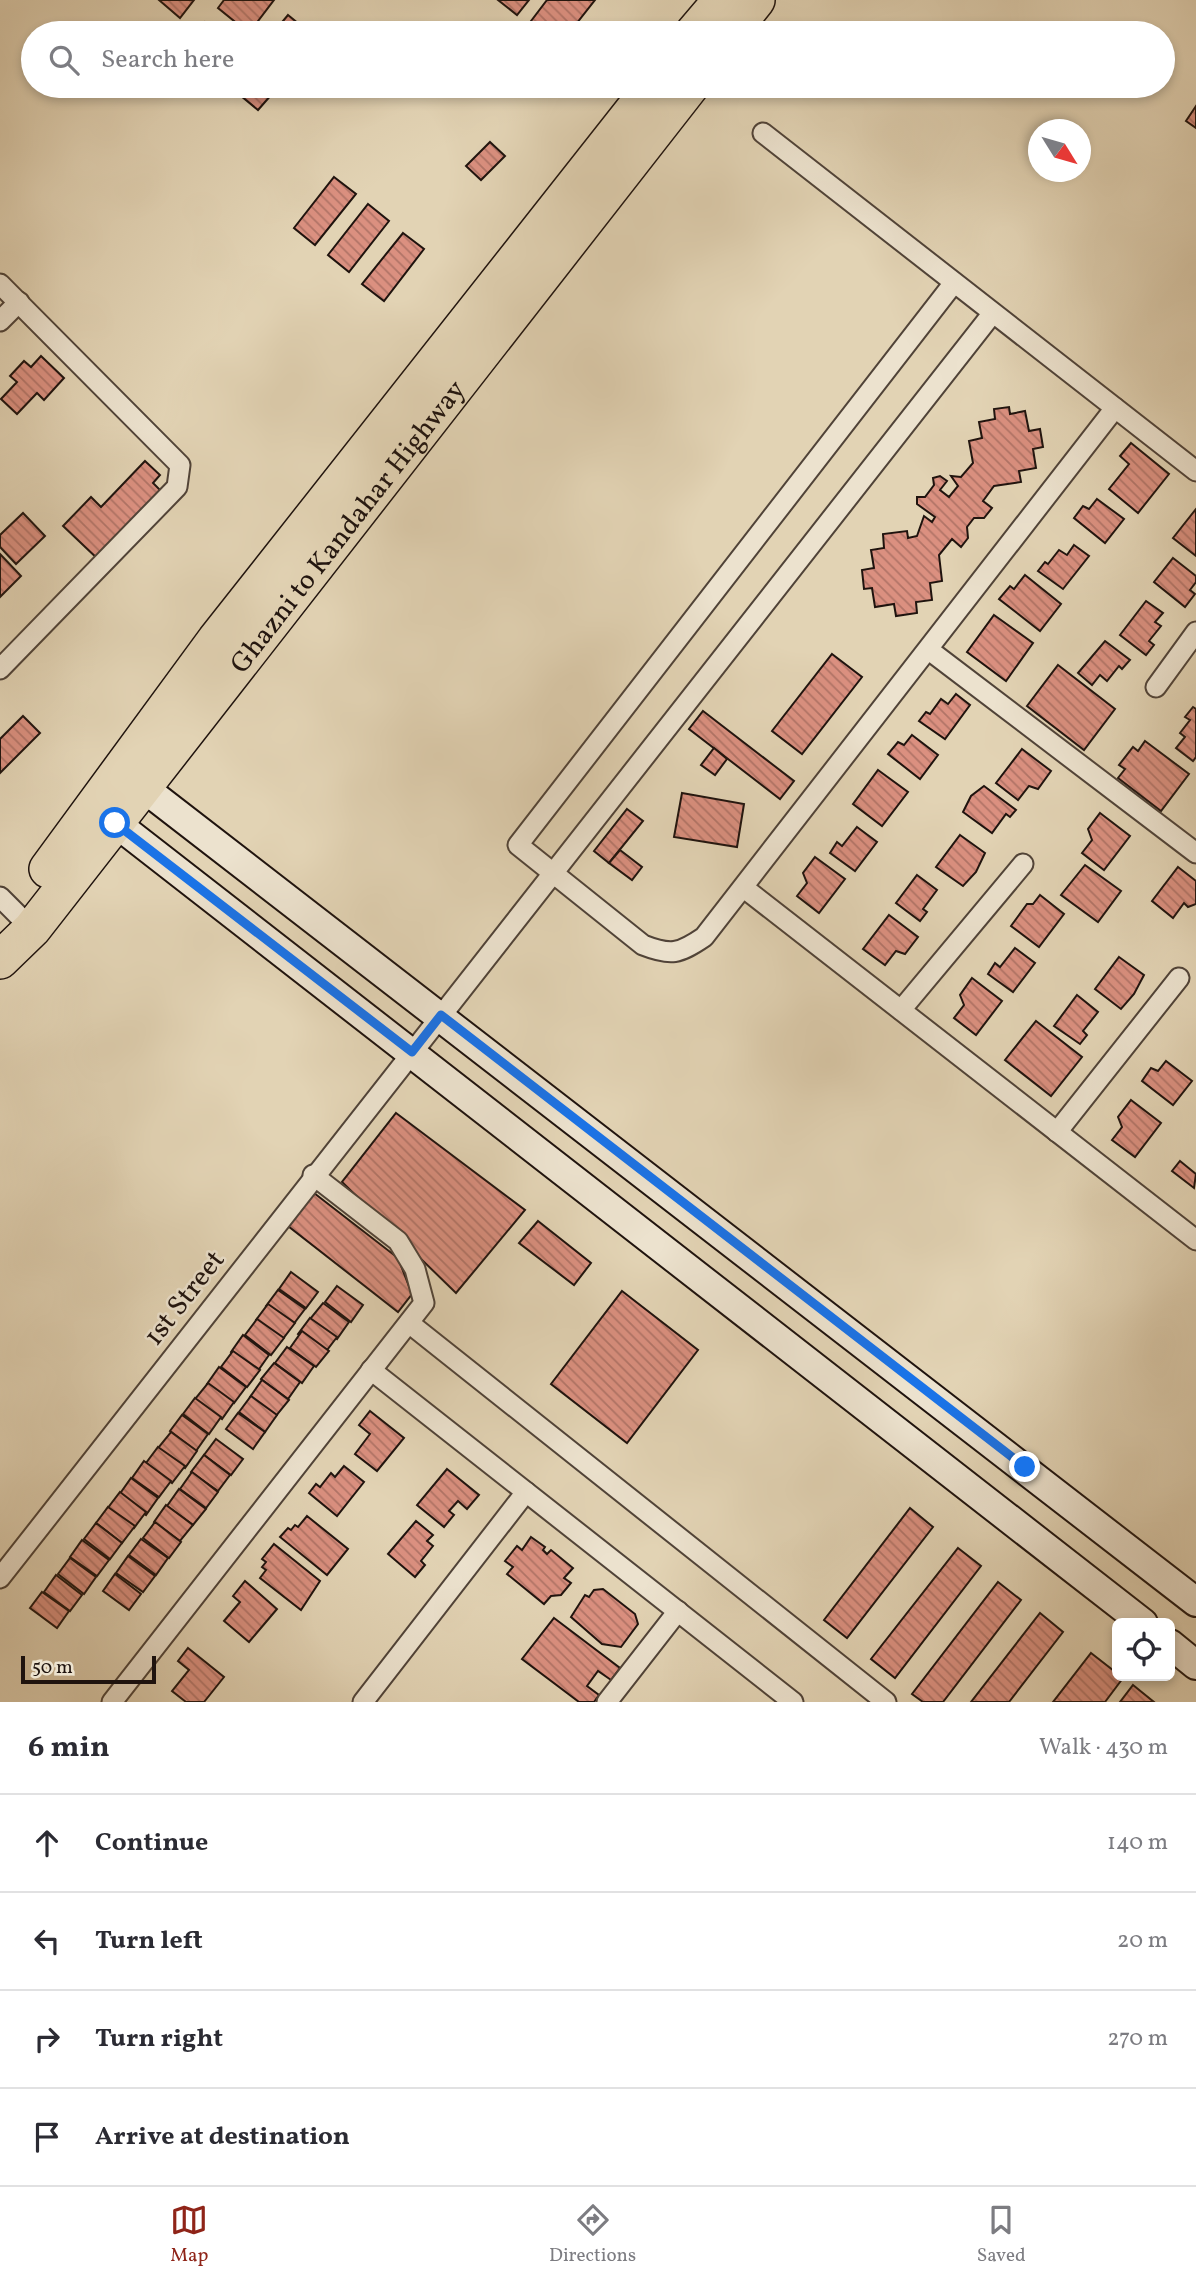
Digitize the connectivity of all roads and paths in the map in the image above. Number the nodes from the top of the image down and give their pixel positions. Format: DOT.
graph roads {
  1 [pos="722,0"];
  2 [pos="756,0"];
  3 [pos="704,21"];
  4 [pos="739,21"];
  5 [pos="644,98"];
  6 [pos="680,98"];
  7 [pos="763,132"];
  8 [pos="0,284"];
  9 [pos="953,284"];
  10 [pos="19,302"];
  11 [pos="992,314"];
  12 [pos="0,321"];
  13 [pos="1115,408"];
  14 [pos="1196,471"];
  15 [pos="1196,632"];
  16 [pos="929,650"];
  17 [pos="0,668"];
  18 [pos="1156,688"];
  19 [pos="132,778"];
  20 [pos="104,815"];
  21 [pos="1196,853"];
  22 [pos="1023,864"];
  23 [pos="553,874"];
  24 [pos="744,888"];
  25 [pos="12,921"];
  26 [pos="0,960"];
  27 [pos="1179,978"];
  28 [pos="901,1010"];
  29 [pos="441,1015"];
  30 [pos="412,1052"];
  31 [pos="1057,1132"];
  32 [pos="313,1175"];
  33 [pos="1196,1240"];
  34 [pos="409,1323"];
  35 [pos="371,1370"];
  36 [pos="526,1492"];
  37 [pos="0,1578"];
  38 [pos="1196,1602"];
  39 [pos="678,1611"];
  40 [pos="1137,1618"];
  41 [pos="1175,1648"];
  42 [pos="1196,1664"];
  43 [pos="112,1702"];
  44 [pos="363,1702"];
  45 [pos="607,1702"];
  46 [pos="793,1702"];
  47 [pos="886,1702"];
  1 -- 3 [label="highway"];
  2 -- 4 [label="highway"];
  5 -- 19 [label="highway, Ghazni to Kandahar Highway"];
  6 -- 19 [label="highway, Ghazni to Kandahar Highway"];
  7 -- 9 [label="street"];
  8 -- 10 [label="street"];
  9 -- 11 [label="street"];
  9 -- 23 [label="street"];
  10 -- 12 [label="street"];
  10 -- 17 [label="street"];
  11 -- 13 [label="street"];
  11 -- 23 [label="street, 1st Street"];
  13 -- 14 [label="street"];
  13 -- 16 [label="street"];
  15 -- 18 [label="street"];
  16 -- 21 [label="street"];
  16 -- 24 [label="street"];
  19 -- 20 [label="highway, Ghazni to Kandahar Highway"];
  19 -- 29 [label="street"];
  20 -- 25 [label="highway, Ghazni to Kandahar Highway"];
  20 -- 30 [label="street"];
  22 -- 28 [label="street"];
  23 -- 24 [label="street"];
  23 -- 29 [label="street, 1st Street"];
  24 -- 28 [label="street"];
  25 -- 26 [label="highway, Ghazni to Kandahar Highway"];
  27 -- 31 [label="street"];
  28 -- 31 [label="street"];
  29 -- 30 [label="street, 1st Street"];
  29 -- 38 [label="street"];
  30 -- 32 [label="street, 1st Street"];
  30 -- 40 [label="street"];
  31 -- 33 [label="street"];
  32 -- 34 [label="street"];
  32 -- 37 [label="street, 1st Street"];
  34 -- 35 [label="street"];
  34 -- 47 [label="street"];
  35 -- 36 [label="street"];
  35 -- 43 [label="street"];
  36 -- 39 [label="street"];
  36 -- 44 [label="street"];
  39 -- 45 [label="street"];
  39 -- 46 [label="street"];
  41 -- 42 [label="street"];
}
